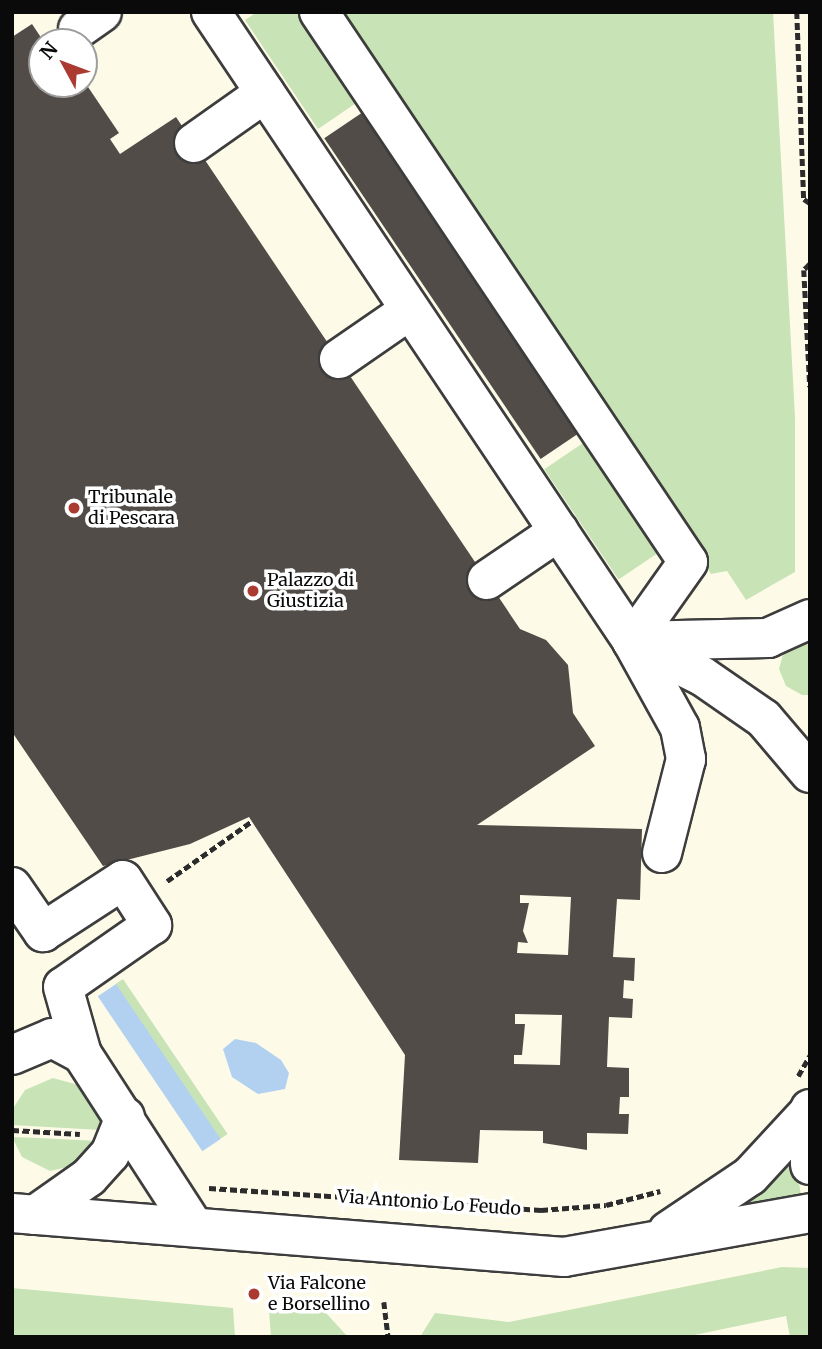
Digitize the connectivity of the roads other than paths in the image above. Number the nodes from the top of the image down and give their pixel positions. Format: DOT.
graph roads {
  1 [pos="211,12"];
  2 [pos="319,12"];
  3 [pos="265,93"];
  4 [pos="194,143"];
  5 [pos="410,310"];
  6 [pos="339,359"];
  7 [pos="559,531"];
  8 [pos="487,580"];
  9 [pos="810,619"];
  10 [pos="632,640"];
  11 [pos="810,773"];
  12 [pos="662,853"];
  13 [pos="12,887"];
  14 [pos="82,1054"];
  15 [pos="12,1055"];
  16 [pos="804,1102"];
  17 [pos="122,1127"];
  18 [pos="810,1165"];
  19 [pos="810,1213"];
  20 [pos="23,1214"];
  21 [pos="194,1227"];
  22 [pos="645,1244"];
  1 -- 3 [label="street"];
  2 -- 10 [label="street"];
  3 -- 4 [label="street"];
  3 -- 5 [label="street"];
  5 -- 6 [label="street"];
  5 -- 7 [label="street"];
  7 -- 8 [label="street"];
  7 -- 10 [label="street"];
  9 -- 10 [label="street"];
  10 -- 11 [label="street"];
  10 -- 12 [label="street"];
  13 -- 14 [label="street"];
  14 -- 15 [label="street"];
  14 -- 17 [label="street"];
  16 -- 18 [label="street"];
  16 -- 22 [label="street"];
  17 -- 20 [label="street"];
  17 -- 21 [label="street"];
  19 -- 22 [label="street"];
  20 -- 21 [label="street"];
  21 -- 22 [label="street"];
}
